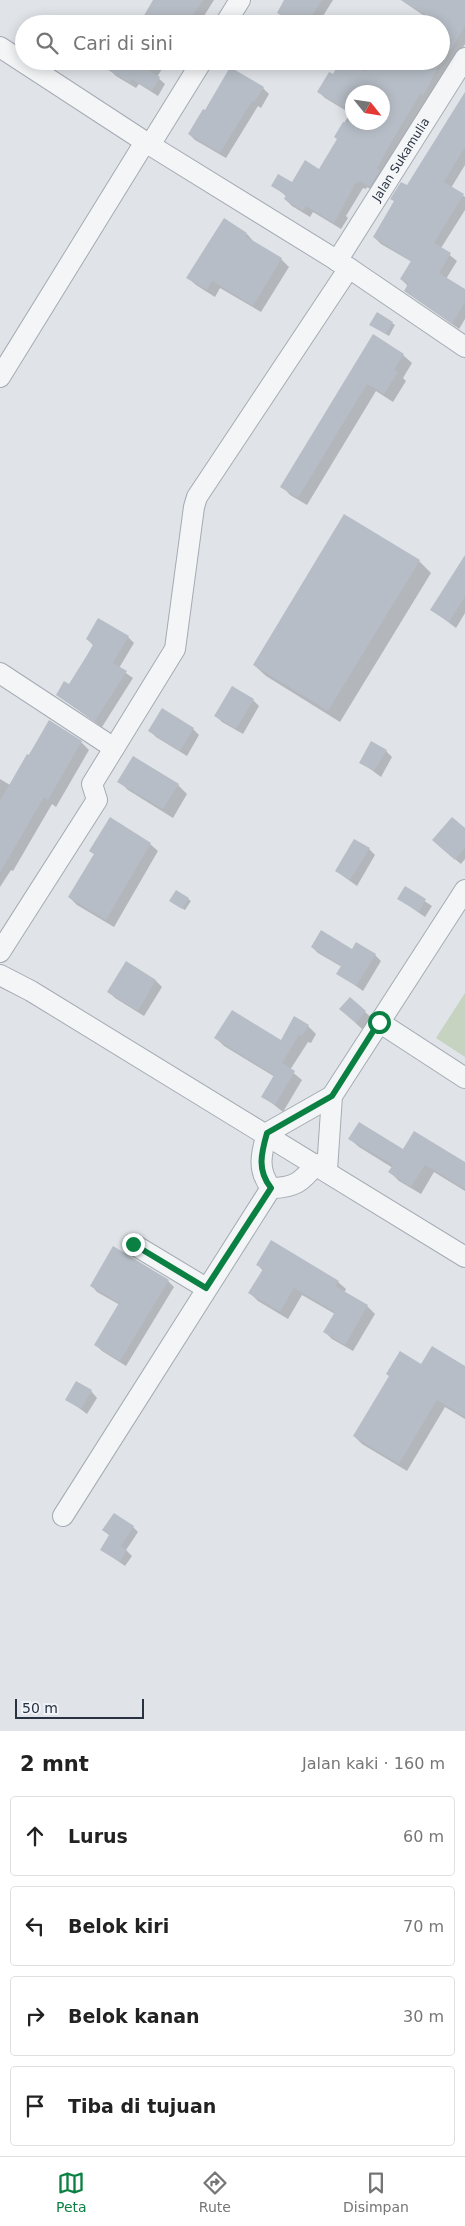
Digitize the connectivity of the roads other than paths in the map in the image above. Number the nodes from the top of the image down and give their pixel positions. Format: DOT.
graph roads {
  1 [pos="240,0"];
  2 [pos="231,15"];
  3 [pos="0,47"];
  4 [pos="15,57"];
  5 [pos="465,58"];
  6 [pos="35,70"];
  7 [pos="196,70"];
  8 [pos="147,144"];
  9 [pos="343,265"];
  10 [pos="465,347"];
  11 [pos="0,377"];
  12 [pos="0,673"];
  13 [pos="114,748"];
  14 [pos="465,890"];
  15 [pos="0,952"];
  16 [pos="0,975"];
  17 [pos="379,1022"];
  18 [pos="465,1078"];
  19 [pos="332,1096"];
  20 [pos="267,1133"];
  21 [pos="321,1167"];
  22 [pos="271,1188"];
  23 [pos="133,1244"];
  24 [pos="465,1256"];
  25 [pos="206,1288"];
  26 [pos="64,1516"];
  1 -- 2 [label="street"];
  3 -- 4 [label="street"];
  5 -- 9 [label="street, Jalan Sukamulia"];
  6 -- 8 [label="street"];
  7 -- 8 [label="street"];
  8 -- 9 [label="street"];
  8 -- 11 [label="street"];
  9 -- 10 [label="street"];
  9 -- 13 [label="street, Jalan Sukamulia"];
  12 -- 13 [label="street"];
  13 -- 15 [label="street, Jalan Sukamulia"];
  14 -- 17 [label="street"];
  16 -- 20 [label="street"];
  17 -- 18 [label="street"];
  17 -- 19 [label="street"];
  19 -- 20 [label="street"];
  19 -- 21 [label="street"];
  20 -- 21 [label="street"];
  20 -- 22 [label="street"];
  21 -- 22 [label="street"];
  21 -- 24 [label="street"];
  22 -- 25 [label="street"];
  23 -- 25 [label="street"];
  25 -- 26 [label="street"];
}
